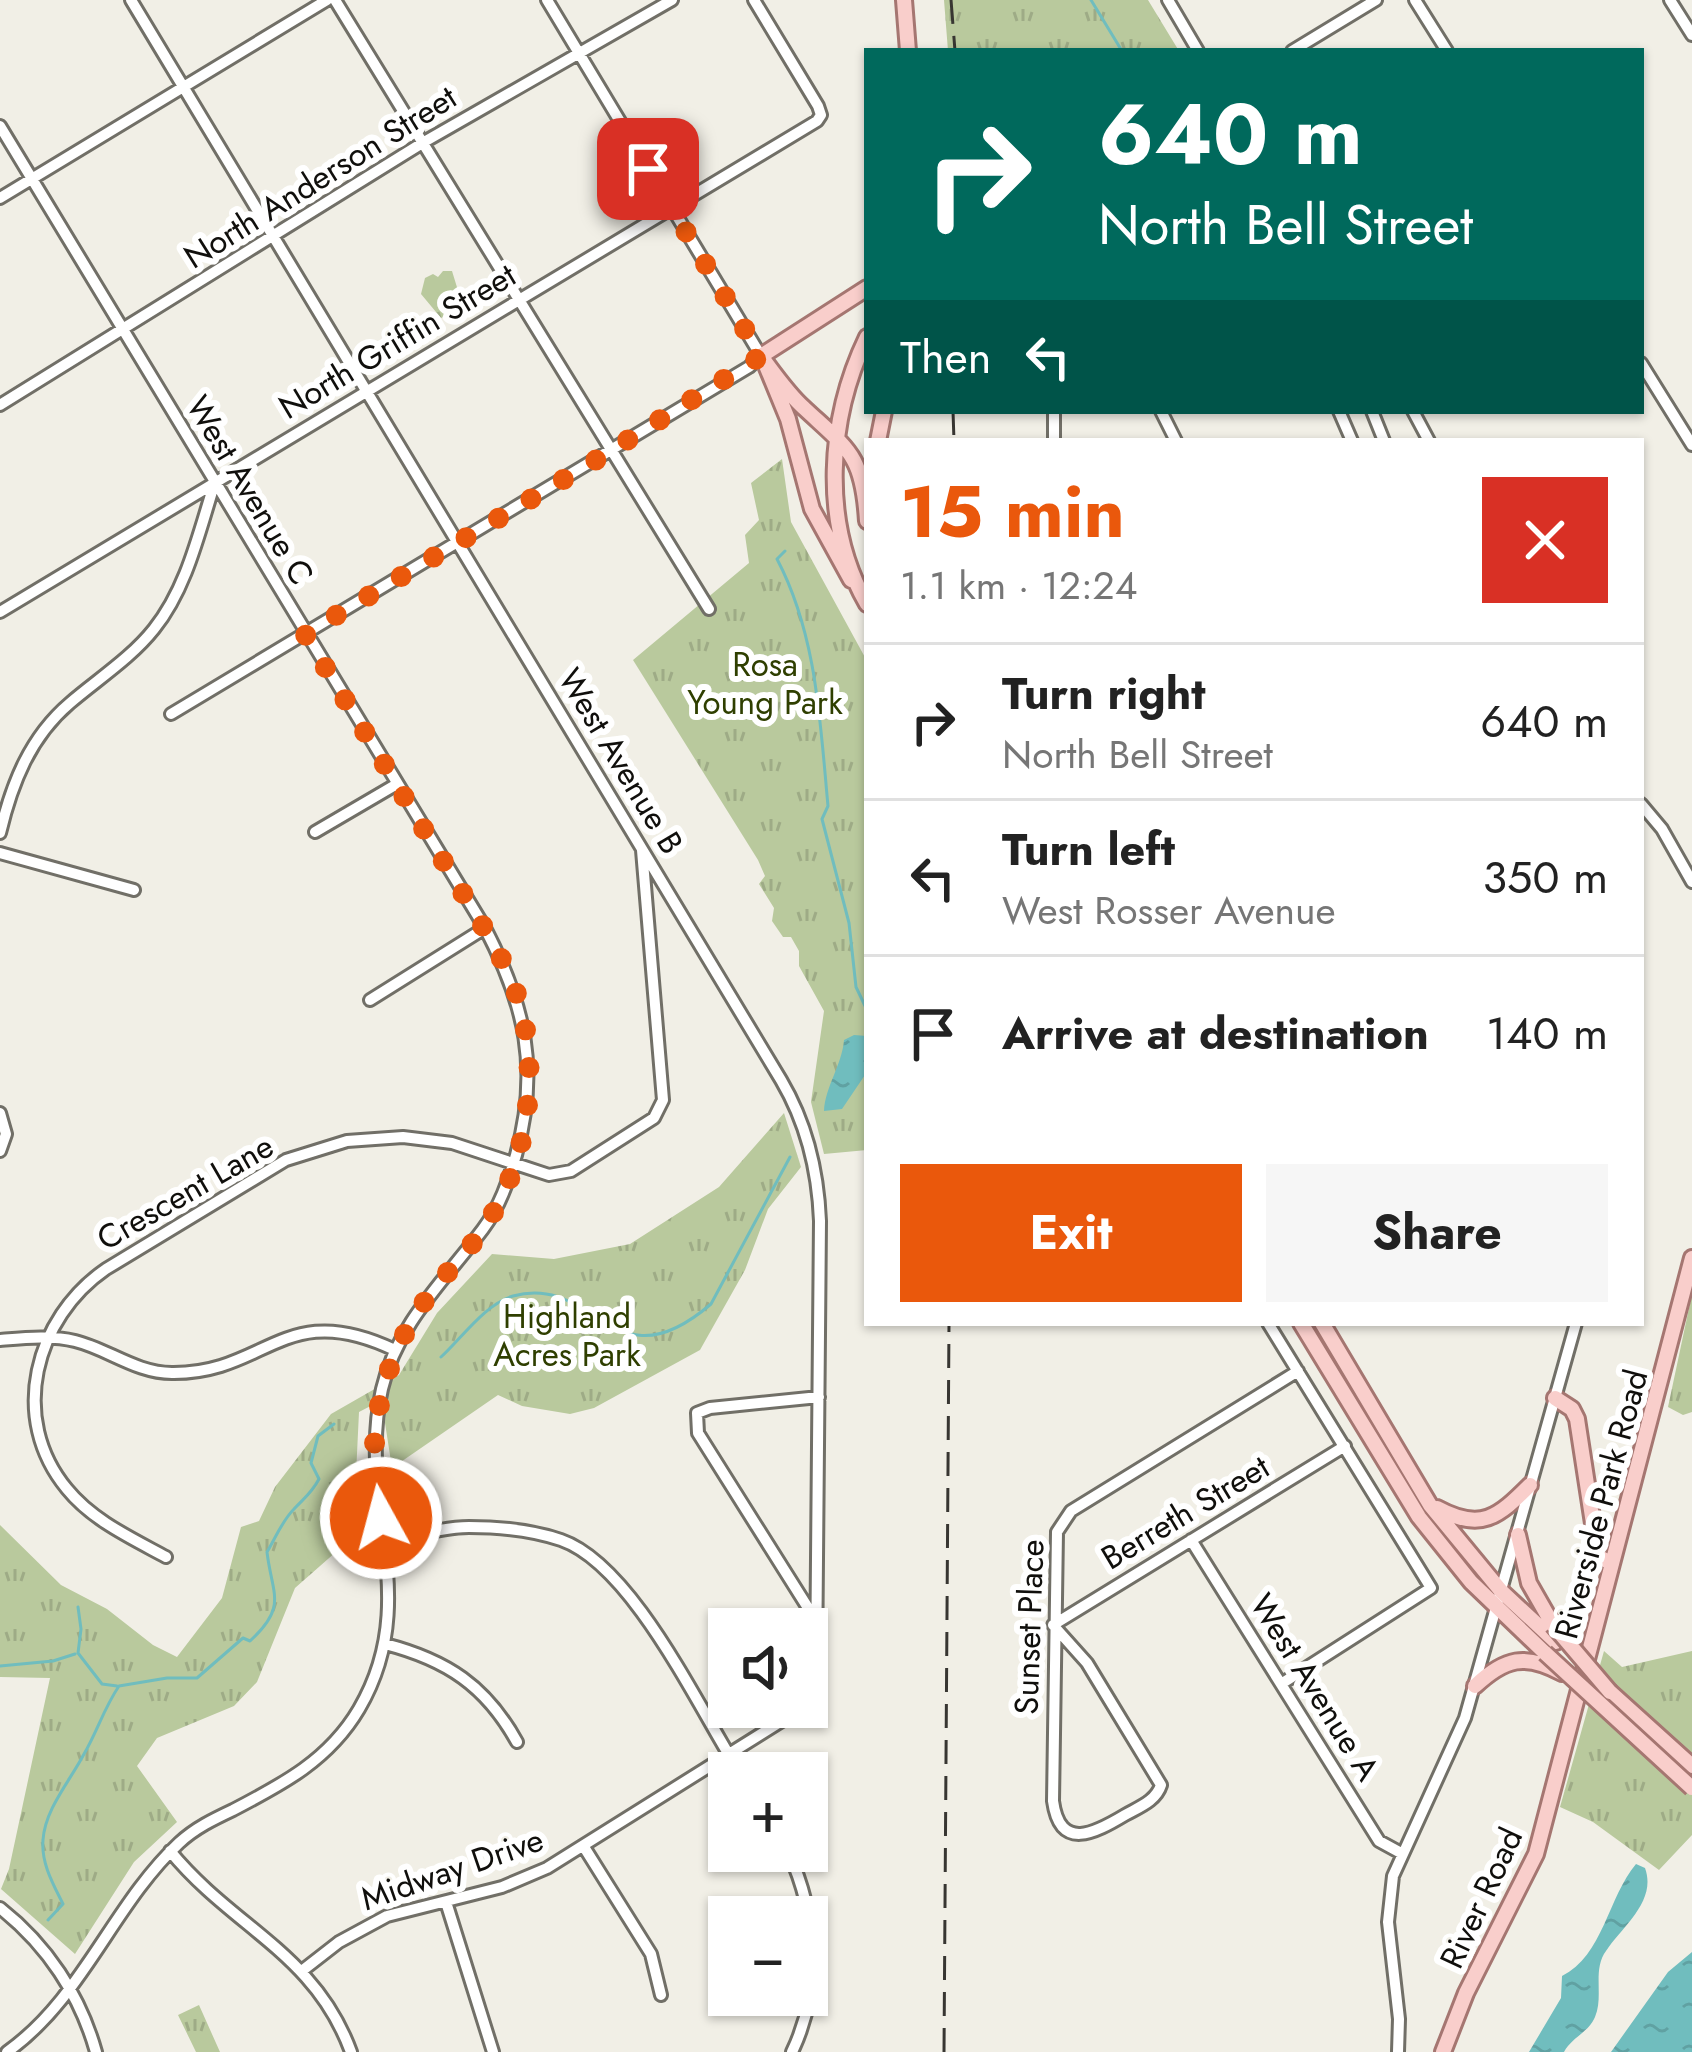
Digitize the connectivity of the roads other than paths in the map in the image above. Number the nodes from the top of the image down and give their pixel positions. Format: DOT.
graph roads {
  1 [pos="131,0"];
  2 [pos="331,0"];
  3 [pos="547,0"];
  4 [pos="672,0"];
  5 [pos="754,0"];
  6 [pos="904,0"];
  7 [pos="1168,0"];
  8 [pos="1376,0"];
  9 [pos="1415,0"];
  10 [pos="1670,0"];
  11 [pos="1692,35"];
  12 [pos="908,48"];
  13 [pos="1196,48"];
  14 [pos="1297,48"];
  15 [pos="1445,48"];
  16 [pos="579,54"];
  17 [pos="183,86"];
  18 [pos="0,126"];
  19 [pos="424,142"];
  20 [pos="31,178"];
  21 [pos="0,198"];
  22 [pos="671,208"];
  23 [pos="273,235"];
  24 [pos="864,290"];
  25 [pos="519,299"];
  26 [pos="123,331"];
  27 [pos="864,344"];
  28 [pos="763,359"];
  29 [pos="1644,368"];
  30 [pos="366,390"];
  31 [pos="0,404"];
  32 [pos="837,436"];
  33 [pos="1692,445"];
  34 [pos="610,451"];
  35 [pos="215,482"];
  36 [pos="864,495"];
  37 [pos="458,544"];
  38 [pos="864,597"];
  39 [pos="864,598"];
  40 [pos="709,609"];
  41 [pos="0,612"];
  42 [pos="305,634"];
  43 [pos="171,714"];
  44 [pos="397,784"];
  45 [pos="1644,808"];
  46 [pos="315,832"];
  47 [pos="0,833"];
  48 [pos="641,847"];
  49 [pos="0,853"];
  50 [pos="1692,882"];
  51 [pos="134,890"];
  52 [pos="484,928"];
  53 [pos="370,1000"];
  54 [pos="0,1113"];
  55 [pos="0,1151"];
  56 [pos="514,1162"];
  57 [pos="1692,1258"];
  58 [pos="1270,1326"];
  59 [pos="1302,1326"];
  60 [pos="1324,1326"];
  61 [pos="1575,1326"];
  62 [pos="48,1339"];
  63 [pos="0,1340"];
  64 [pos="395,1350"];
  65 [pos="1298,1371"];
  66 [pos="819,1397"];
  67 [pos="1555,1398"];
  68 [pos="1345,1446"];
  69 [pos="1530,1485"];
  70 [pos="1430,1505"];
  71 [pos="1518,1535"];
  72 [pos="1191,1540"];
  73 [pos="386,1542"];
  74 [pos="166,1556"];
  75 [pos="1612,1564"];
  76 [pos="1501,1591"];
  77 [pos="808,1608"];
  78 [pos="817,1608"];
  79 [pos="1496,1609"];
  80 [pos="1053,1625"];
  81 [pos="386,1644"];
  82 [pos="1550,1647"];
  83 [pos="1572,1679"];
  84 [pos="1281,1684"];
  85 [pos="1474,1686"];
  86 [pos="1610,1692"];
  87 [pos="771,1728"];
  88 [pos="517,1742"];
  89 [pos="727,1752"];
  90 [pos="735,1752"];
  91 [pos="1562,1764"];
  92 [pos="1692,1766"];
  93 [pos="708,1769"];
  94 [pos="1692,1788"];
  95 [pos="584,1847"];
  96 [pos="170,1851"];
  97 [pos="1401,1853"];
  98 [pos="798,1872"];
  99 [pos="446,1902"];
  100 [pos="0,1908"];
  101 [pos="304,1970"];
  102 [pos="72,1991"];
  103 [pos="661,1995"];
  104 [pos="7,2052"];
  105 [pos="96,2052"];
  106 [pos="351,2052"];
  107 [pos="493,2052"];
  108 [pos="792,2052"];
  109 [pos="1398,2052"];
  110 [pos="1443,2052"];
  1 -- 17 [label="street, West Avenue B"];
  2 -- 17 [label="street"];
  2 -- 19 [label="street"];
  3 -- 16 [label="street"];
  4 -- 16 [label="street, North Anderson Street"];
  5 -- 22 [label="street, North Griffin Street"];
  6 -- 12 [label="main road"];
  7 -- 13 [label="street"];
  8 -- 14 [label="street"];
  9 -- 15 [label="street"];
  10 -- 11 [label="street"];
  16 -- 19 [label="street, North Anderson Street"];
  16 -- 22 [label="street"];
  17 -- 20 [label="street"];
  17 -- 23 [label="street, West Avenue B"];
  18 -- 20 [label="street, West Avenue C"];
  19 -- 23 [label="street, North Anderson Street"];
  19 -- 25 [label="street"];
  20 -- 21 [label="street"];
  20 -- 26 [label="street, West Avenue C"];
  22 -- 25 [label="street, North Griffin Street"];
  22 -- 28 [label="street"];
  23 -- 26 [label="street, North Anderson Street"];
  23 -- 30 [label="street, West Avenue B"];
  24 -- 28 [label="main road"];
  25 -- 30 [label="street, North Griffin Street"];
  25 -- 34 [label="street"];
  26 -- 31 [label="street, North Anderson Street"];
  26 -- 35 [label="street, West Avenue C"];
  27 -- 32 [label="main road"];
  28 -- 32 [label="main road"];
  28 -- 34 [label="street"];
  28 -- 39 [label="main road"];
  29 -- 33 [label="street"];
  30 -- 35 [label="street, North Griffin Street"];
  30 -- 37 [label="street, West Avenue B"];
  32 -- 36 [label="main road"];
  32 -- 38 [label="main road"];
  34 -- 37 [label="street"];
  34 -- 40 [label="street"];
  35 -- 41 [label="street, North Griffin Street"];
  35 -- 42 [label="street, West Avenue C"];
  35 -- 47 [label="street"];
  37 -- 42 [label="street"];
  37 -- 48 [label="street, West Avenue B"];
  42 -- 43 [label="street"];
  42 -- 44 [label="street, West Avenue C"];
  44 -- 46 [label="street"];
  44 -- 52 [label="street, West Avenue C"];
  45 -- 50 [label="street"];
  48 -- 56 [label="street, Crescent Lane"];
  48 -- 66 [label="street, West Avenue B"];
  49 -- 51 [label="street"];
  52 -- 53 [label="street"];
  52 -- 56 [label="street, West Avenue C"];
  54 -- 55 [label="street"];
  56 -- 62 [label="street, Crescent Lane"];
  56 -- 64 [label="street, West Avenue C"];
  57 -- 75 [label="main road, Riverside Park Road"];
  58 -- 65 [label="street"];
  59 -- 79 [label="main road"];
  60 -- 70 [label="main road"];
  61 -- 67 [label="street"];
  62 -- 63 [label="street"];
  62 -- 64 [label="street"];
  62 -- 74 [label="street, Crescent Lane"];
  64 -- 73 [label="street, West Avenue C"];
  65 -- 68 [label="street"];
  65 -- 80 [label="street, Sunset Place"];
  66 -- 77 [label="street"];
  66 -- 78 [label="street, West Avenue B"];
  67 -- 69 [label="street"];
  67 -- 75 [label="main road"];
  68 -- 72 [label="street, Berreth Street"];
  68 -- 84 [label="street"];
  69 -- 70 [label="main road"];
  69 -- 71 [label="street"];
  70 -- 76 [label="main road"];
  71 -- 76 [label="street"];
  71 -- 86 [label="main road, bridge"];
  72 -- 80 [label="street, Berreth Street"];
  72 -- 84 [label="street, West Avenue A"];
  73 -- 81 [label="street, West Avenue C"];
  73 -- 89 [label="street"];
  75 -- 91 [label="main road, Riverside Park Road"];
  76 -- 79 [label="street"];
  76 -- 82 [label="main road"];
  79 -- 82 [label="main road"];
  79 -- 85 [label="street"];
  80 -- 80 [label="street, Sunset Place"];
  81 -- 88 [label="street"];
  81 -- 96 [label="street, West Avenue C"];
  82 -- 83 [label="main road, bridge"];
  82 -- 86 [label="main road, bridge"];
  83 -- 85 [label="main road, bridge"];
  83 -- 94 [label="main road, bridge"];
  84 -- 97 [label="street, West Avenue A"];
  85 -- 97 [label="street"];
  86 -- 92 [label="main road"];
  87 -- 90 [label="street, Midway Drive"];
  91 -- 110 [label="main road, River Road"];
  93 -- 95 [label="street, Midway Drive"];
  95 -- 99 [label="street, Midway Drive"];
  95 -- 103 [label="street"];
  96 -- 101 [label="street"];
  96 -- 102 [label="street, West Avenue C"];
  97 -- 109 [label="street"];
  98 -- 108 [label="street"];
  99 -- 101 [label="street, Midway Drive"];
  99 -- 107 [label="street"];
  100 -- 102 [label="street"];
  101 -- 106 [label="street"];
  102 -- 104 [label="street, West Avenue C"];
  102 -- 105 [label="street"];
}
